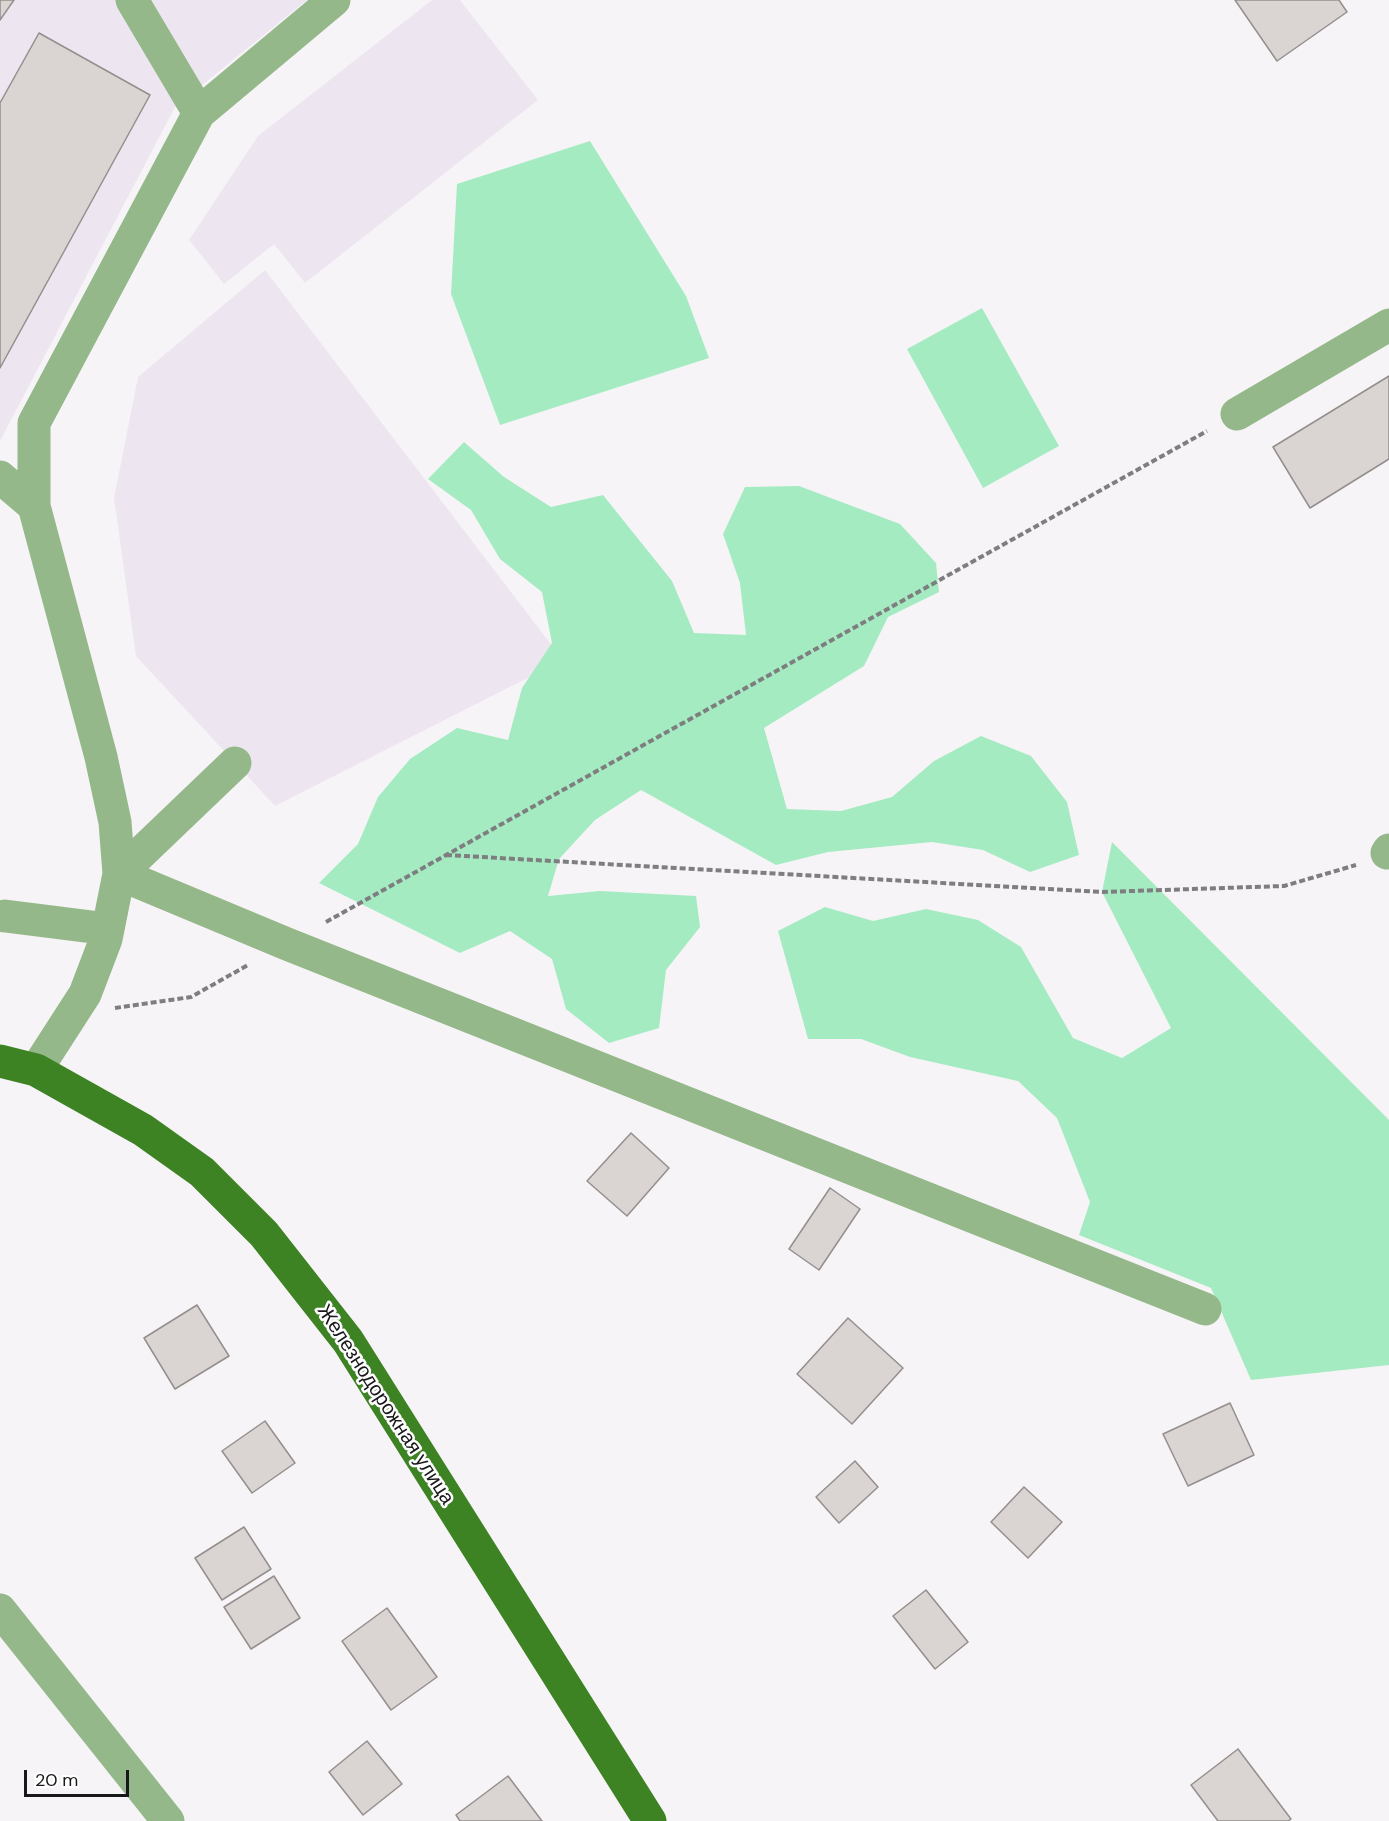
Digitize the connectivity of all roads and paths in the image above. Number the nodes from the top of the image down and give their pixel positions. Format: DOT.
graph roads {
  1 [pos="132,0"];
  2 [pos="334,0"];
  3 [pos="199,113"];
  4 [pos="1389,325"];
  5 [pos="1237,414"];
  6 [pos="0,477"];
  7 [pos="34,506"];
  8 [pos="235,763"];
  9 [pos="1388,851"];
  10 [pos="446,855"];
  11 [pos="119,874"];
  12 [pos="5,916"];
  13 [pos="108,929"];
  14 [pos="287,944"];
  15 [pos="71,1015"];
  16 [pos="0,1060"];
  17 [pos="36,1070"];
  18 [pos="1205,1310"];
  19 [pos="0,1610"];
  20 [pos="168,1821"];
  21 [pos="650,1821"];
  1 -- 3 [label="street"];
  2 -- 3 [label="street"];
  3 -- 7 [label="street"];
  4 -- 5 [label="street"];
  5 -- 10 [label="path"];
  6 -- 7 [label="street"];
  7 -- 11 [label="street"];
  8 -- 11 [label="street"];
  9 -- 10 [label="path"];
  10 -- 14 [label="path"];
  11 -- 13 [label="street"];
  11 -- 14 [label="street"];
  12 -- 13 [label="street"];
  13 -- 15 [label="street"];
  14 -- 15 [label="path"];
  14 -- 18 [label="street"];
  15 -- 17 [label="street"];
  16 -- 17 [label="main road, Железнодорожная улица"];
  17 -- 21 [label="main road, Железнодорожная улица"];
  19 -- 20 [label="street"];
}
